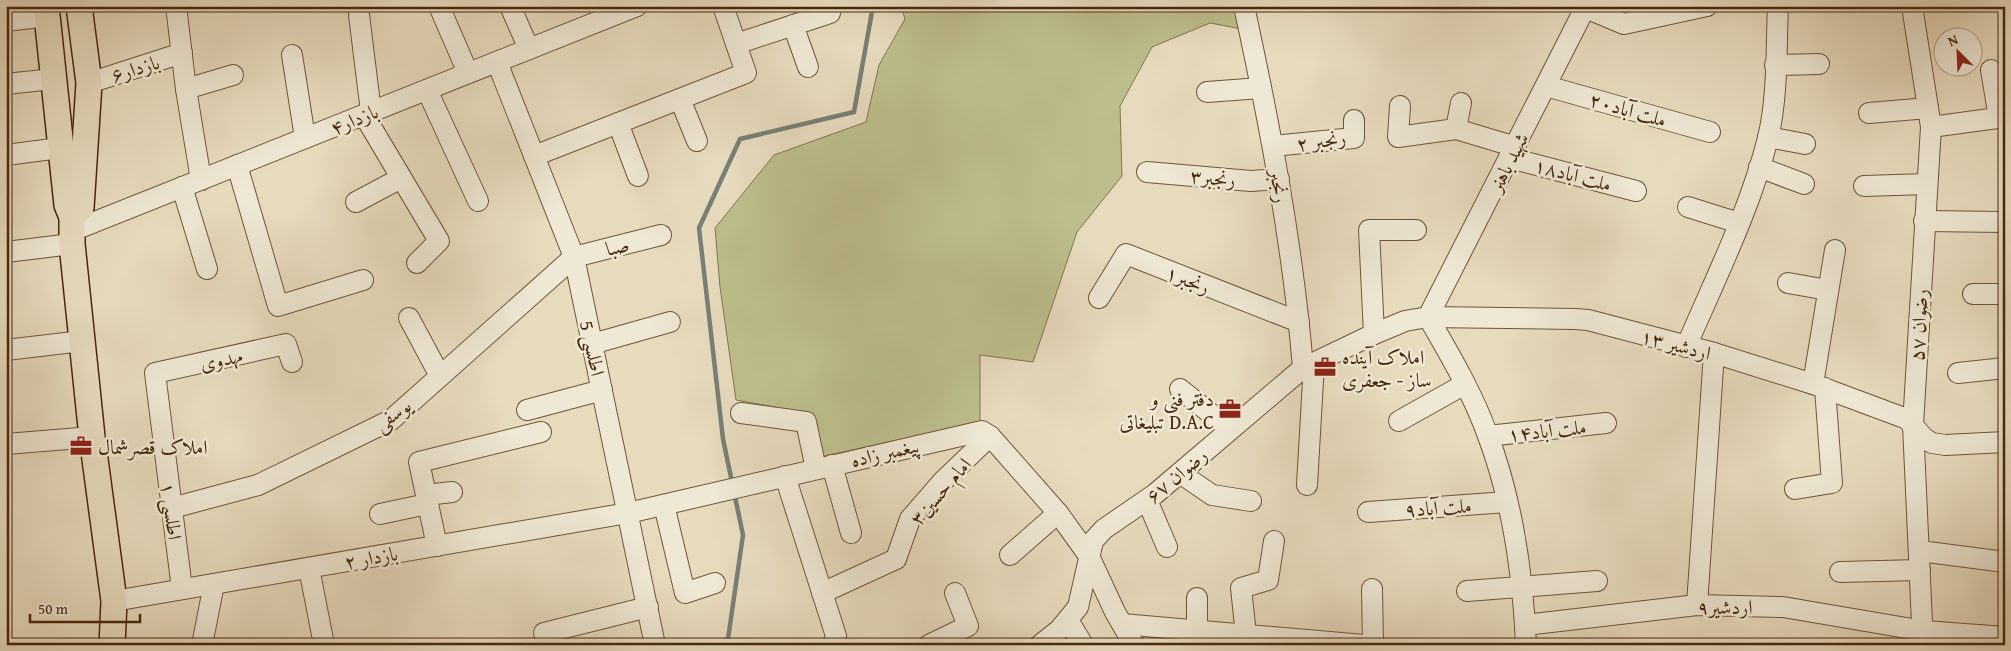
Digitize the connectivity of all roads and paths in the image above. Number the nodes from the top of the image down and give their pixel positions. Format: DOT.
graph roads {
  1 [pos="79,6"];
  2 [pos="176,6"];
  3 [pos="439,6"];
  4 [pos="510,6"];
  5 [pos="637,6"];
  6 [pos="723,6"];
  7 [pos="1244,6"];
  8 [pos="1707,6"];
  9 [pos="1778,6"];
  10 [pos="1912,6"];
  11 [pos="1586,7"];
  12 [pos="47,11"];
  13 [pos="830,13"];
  14 [pos="359,15"];
  15 [pos="6,21"];
  16 [pos="793,25"];
  17 [pos="736,44"];
  18 [pos="530,49"];
  19 [pos="182,54"];
  20 [pos="292,55"];
  21 [pos="497,62"];
  22 [pos="1819,64"];
  23 [pos="1775,65"];
  24 [pos="808,66"];
  25 [pos="1990,70"];
  26 [pos="468,74"];
  27 [pos="233,75"];
  28 [pos="53,79"];
  29 [pos="89,82"];
  30 [pos="6,84"];
  31 [pos="1546,86"];
  32 [pos="1261,88"];
  33 [pos="186,89"];
  34 [pos="426,90"];
  35 [pos="1208,92"];
  36 [pos="680,99"];
  37 [pos="1462,103"];
  38 [pos="1400,106"];
  39 [pos="368,113"];
  40 [pos="1869,113"];
  41 [pos="2002,117"];
  42 [pos="1929,118"];
  43 [pos="1354,120"];
  44 [pos="618,123"];
  45 [pos="1456,128"];
  46 [pos="1710,132"];
  47 [pos="1768,137"];
  48 [pos="305,138"];
  49 [pos="697,141"];
  50 [pos="1805,144"];
  51 [pos="1273,146"];
  52 [pos="60,148"];
  53 [pos="1513,153"];
  54 [pos="6,155"];
  55 [pos="534,156"];
  56 [pos="237,165"];
  57 [pos="1759,167"];
  58 [pos="1147,172"];
  59 [pos="638,176"];
  60 [pos="401,178"];
  61 [pos="1279,179"];
  62 [pos="201,180"];
  63 [pos="1804,184"];
  64 [pos="1926,184"];
  65 [pos="1864,186"];
  66 [pos="182,187"];
  67 [pos="1636,191"];
  68 [pos="478,201"];
  69 [pos="356,202"];
  70 [pos="1688,207"];
  71 [pos="1924,221"];
  72 [pos="2005,222"];
  73 [pos="1739,223"];
  74 [pos="1416,230"];
  75 [pos="72,231"];
  76 [pos="661,235"];
  77 [pos="1835,250"];
  78 [pos="6,252"];
  79 [pos="574,257"];
  80 [pos="417,263"];
  81 [pos="206,269"];
  82 [pos="363,280"];
  83 [pos="1788,283"];
  84 [pos="1828,290"];
  85 [pos="1973,294"];
  86 [pos="2005,294"];
  87 [pos="1099,298"];
  88 [pos="1428,317"];
  89 [pos="409,318"];
  90 [pos="670,322"];
  91 [pos="1299,322"];
  92 [pos="1374,334"];
  93 [pos="82,341"];
  94 [pos="592,344"];
  95 [pos="1686,346"];
  96 [pos="6,350"];
  97 [pos="289,353"];
  98 [pos="1714,353"];
  99 [pos="1308,366"];
  100 [pos="2005,368"];
  101 [pos="155,373"];
  102 [pos="1958,373"];
  103 [pos="440,376"];
  104 [pos="1466,384"];
  105 [pos="1819,386"];
  106 [pos="1180,389"];
  107 [pos="602,390"];
  108 [pos="527,410"];
  109 [pos="741,413"];
  110 [pos="1399,421"];
  111 [pos="1606,423"];
  112 [pos="1913,425"];
  113 [pos="1230,429"];
  114 [pos="541,432"];
  115 [pos="990,436"];
  116 [pos="1488,436"];
  117 [pos="92,437"];
  118 [pos="2005,442"];
  119 [pos="6,444"];
  120 [pos="824,467"];
  121 [pos="1180,473"];
  122 [pos="785,476"];
  123 [pos="1308,485"];
  124 [pos="1795,489"];
  125 [pos="452,492"];
  126 [pos="427,500"];
  127 [pos="1147,500"];
  128 [pos="1251,501"];
  129 [pos="1507,502"];
  130 [pos="664,505"];
  131 [pos="172,508"];
  132 [pos="1368,512"];
  133 [pos="628,513"];
  134 [pos="1058,513"];
  135 [pos="380,514"];
  136 [pos="851,533"];
  137 [pos="1274,541"];
  138 [pos="436,546"];
  139 [pos="1167,548"];
  140 [pos="1010,554"];
  141 [pos="1089,556"];
  142 [pos="1920,561"];
  143 [pos="2005,562"];
  144 [pos="310,568"];
  145 [pos="1840,572"];
  146 [pos="1597,581"];
  147 [pos="715,583"];
  148 [pos="214,584"];
  149 [pos="1522,586"];
  150 [pos="1372,589"];
  151 [pos="182,590"];
  152 [pos="1467,591"];
  153 [pos="822,593"];
  154 [pos="955,593"];
  155 [pos="1197,598"];
  156 [pos="114,601"];
  157 [pos="1697,605"];
  158 [pos="648,607"];
  159 [pos="1068,620"];
  160 [pos="1122,624"];
  161 [pos="1197,630"];
  162 [pos="544,633"];
  163 [pos="1246,634"];
  164 [pos="1525,635"];
  165 [pos="959,638"];
  166 [pos="1924,638"];
  167 [pos="2005,638"];
  168 [pos="112,645"];
  169 [pos="202,645"];
  170 [pos="324,645"];
  171 [pos="655,645"];
  172 [pos="834,645"];
  173 [pos="929,645"];
  174 [pos="1040,645"];
  175 [pos="1083,645"];
  176 [pos="1134,645"];
  177 [pos="1364,645"];
  178 [pos="1373,645"];
  1 -- 29 [label="main road"];
  2 -- 19 [label="street"];
  3 -- 26 [label="street"];
  4 -- 18 [label="street"];
  5 -- 18 [label="street, بازدار۴"];
  6 -- 17 [label="street"];
  7 -- 32 [label="street, رنجبر"];
  8 -- 11 [label="street"];
  9 -- 23 [label="street"];
  10 -- 42 [label="street, رضوان ۵۷"];
  11 -- 31 [label="street, شهید باهنر"];
  12 -- 15 [label="street"];
  12 -- 28 [label="main road"];
  13 -- 16 [label="street"];
  14 -- 39 [label="street"];
  16 -- 17 [label="street"];
  16 -- 24 [label="street"];
  17 -- 36 [label="street"];
  18 -- 21 [label="street, بازدار۴"];
  19 -- 29 [label="street, بازدار۶"];
  19 -- 33 [label="street"];
  20 -- 48 [label="street"];
  21 -- 26 [label="street, بازدار۴"];
  21 -- 55 [label="street, اطلسی 5"];
  22 -- 23 [label="street"];
  23 -- 47 [label="street"];
  25 -- 41 [label="street"];
  26 -- 34 [label="street, بازدار۴"];
  27 -- 33 [label="street"];
  28 -- 30 [label="street"];
  28 -- 52 [label="main road"];
  29 -- 75 [label="main road"];
  31 -- 46 [label="street, ملت آباد۲۰"];
  31 -- 53 [label="street, شهید باهنر"];
  32 -- 35 [label="street"];
  32 -- 51 [label="street, رنجبر"];
  33 -- 62 [label="street"];
  34 -- 39 [label="street, بازدار۴"];
  34 -- 68 [label="street"];
  36 -- 44 [label="street"];
  36 -- 49 [label="street"];
  37 -- 45 [label="street"];
  38 -- 45 [label="street"];
  39 -- 48 [label="street, بازدار۴"];
  39 -- 60 [label="street"];
  40 -- 42 [label="street"];
  41 -- 42 [label="street"];
  42 -- 64 [label="street, رضوان ۵۷"];
  43 -- 51 [label="street, رنجبر ۲"];
  44 -- 55 [label="street"];
  44 -- 59 [label="street"];
  45 -- 53 [label="street, ملت آباد۱۸"];
  47 -- 50 [label="street"];
  47 -- 57 [label="street"];
  48 -- 56 [label="street, بازدار۴"];
  51 -- 61 [label="street, رنجبر"];
  52 -- 54 [label="street"];
  52 -- 75 [label="main road"];
  53 -- 67 [label="street, ملت آباد۱۸"];
  53 -- 88 [label="street, شهید باهنر"];
  55 -- 79 [label="street, اطلسی 5"];
  56 -- 62 [label="street, بازدار۴"];
  56 -- 82 [label="street"];
  57 -- 63 [label="street"];
  57 -- 73 [label="street"];
  58 -- 61 [label="street, رنجبر۳"];
  60 -- 69 [label="street"];
  60 -- 80 [label="street"];
  61 -- 91 [label="street, رنجبر"];
  62 -- 66 [label="street, بازدار۴"];
  64 -- 65 [label="street"];
  64 -- 71 [label="street, رضوان ۵۷"];
  66 -- 75 [label="street, بازدار۴"];
  66 -- 81 [label="street"];
  70 -- 73 [label="street"];
  71 -- 72 [label="street"];
  71 -- 112 [label="street, رضوان ۵۷"];
  73 -- 95 [label="street"];
  74 -- 92 [label="street"];
  75 -- 78 [label="street, بازدار۴"];
  75 -- 93 [label="main road"];
  76 -- 79 [label="street, صبا"];
  77 -- 84 [label="street"];
  79 -- 94 [label="street, اطلسی 5"];
  79 -- 103 [label="street, یوسفی"];
  83 -- 84 [label="street"];
  84 -- 105 [label="street"];
  85 -- 86 [label="street"];
  87 -- 91 [label="street, رنجبر۱"];
  88 -- 92 [label="street, رضوان ۶۷"];
  88 -- 95 [label="street, اردشیر ۱۳"];
  88 -- 104 [label="street"];
  89 -- 103 [label="street"];
  90 -- 94 [label="street"];
  91 -- 99 [label="street, رنجبر"];
  92 -- 99 [label="street, رضوان ۶۷"];
  93 -- 96 [label="street"];
  93 -- 117 [label="main road"];
  94 -- 107 [label="street, اطلسی 5"];
  95 -- 98 [label="street, اردشیر ۱۳"];
  97 -- 101 [label="street, مهدوی"];
  98 -- 105 [label="street, اردشیر ۱۳"];
  98 -- 157 [label="street"];
  99 -- 113 [label="street, رضوان ۶۷"];
  99 -- 123 [label="street, رنجبر"];
  100 -- 102 [label="street"];
  101 -- 131 [label="street, اطلسی ۱"];
  103 -- 131 [label="street, یوسفی"];
  104 -- 110 [label="street"];
  104 -- 116 [label="street"];
  105 -- 112 [label="street, اردشیر ۱۳"];
  105 -- 124 [label="street"];
  106 -- 113 [label="street"];
  107 -- 108 [label="street"];
  107 -- 133 [label="street, اطلسی 5"];
  109 -- 120 [label="street"];
  111 -- 116 [label="street, ملت آباد۱۴"];
  112 -- 118 [label="street, اردشیر ۱۳"];
  112 -- 142 [label="street, رضوان ۵۷"];
  113 -- 121 [label="street, رضوان ۶۷"];
  114 -- 126 [label="street"];
  115 -- 120 [label="street, پیغمبر زاده"];
  115 -- 134 [label="street"];
  115 -- 153 [label="street, امام حسین۳"];
  116 -- 129 [label="street"];
  117 -- 119 [label="street"];
  117 -- 156 [label="main road"];
  120 -- 122 [label="street, پیغمبر زاده"];
  120 -- 136 [label="street"];
  121 -- 127 [label="street, رضوان ۶۷"];
  121 -- 128 [label="street"];
  122 -- 130 [label="street, پیغمبر زاده"];
  122 -- 153 [label="street"];
  125 -- 126 [label="street"];
  126 -- 135 [label="street"];
  126 -- 138 [label="street"];
  127 -- 139 [label="street"];
  127 -- 141 [label="street, رضوان ۶۷"];
  129 -- 132 [label="street, ملت آباد۹"];
  129 -- 149 [label="street"];
  130 -- 133 [label="street, پیغمبر زاده"];
  130 -- 147 [label="street"];
  131 -- 151 [label="street, اطلسی ۱"];
  133 -- 138 [label="street, بازدار ۲"];
  133 -- 158 [label="street, اطلسی 5"];
  134 -- 140 [label="street"];
  134 -- 141 [label="street"];
  137 -- 163 [label="street"];
  138 -- 144 [label="street, بازدار ۲"];
  141 -- 159 [label="street, رضوان ۶۷"];
  141 -- 160 [label="street"];
  142 -- 143 [label="street"];
  142 -- 145 [label="street"];
  142 -- 166 [label="street, رضوان ۵۷"];
  144 -- 148 [label="street, بازدار ۲"];
  144 -- 170 [label="street"];
  146 -- 149 [label="street"];
  148 -- 151 [label="street, بازدار ۲"];
  148 -- 169 [label="street"];
  149 -- 152 [label="street"];
  149 -- 164 [label="street"];
  150 -- 178 [label="street"];
  151 -- 156 [label="street, بازدار ۲"];
  153 -- 172 [label="street"];
  154 -- 165 [label="street"];
  155 -- 161 [label="street"];
  156 -- 168 [label="main road"];
  157 -- 164 [label="street, اردشیر۹"];
  157 -- 166 [label="street, اردشیر۹"];
  158 -- 162 [label="street"];
  158 -- 171 [label="street, اطلسی 5"];
  159 -- 174 [label="street, رضوان ۶۷"];
  159 -- 175 [label="street"];
  160 -- 161 [label="street"];
  160 -- 176 [label="street"];
  161 -- 163 [label="street"];
  163 -- 177 [label="street"];
  165 -- 173 [label="street"];
  166 -- 167 [label="street, اردشیر۹"];
}
